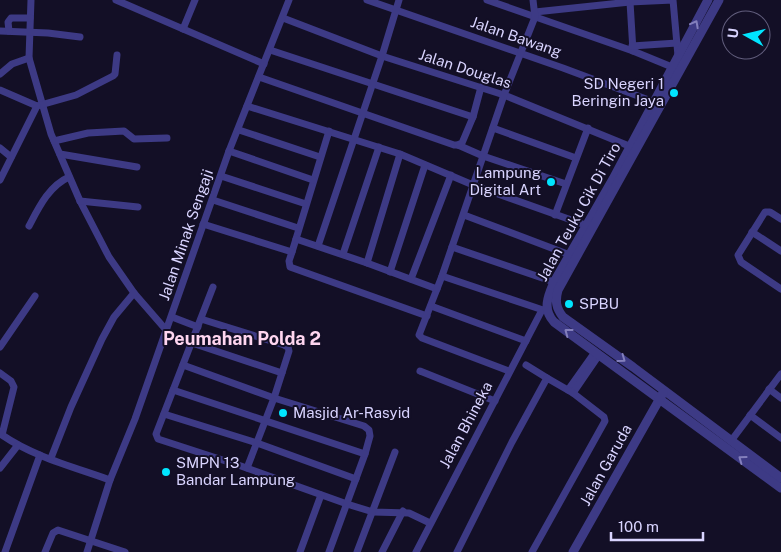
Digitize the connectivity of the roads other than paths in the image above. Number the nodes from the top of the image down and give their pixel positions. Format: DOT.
graph roads {
  1 [pos="31,0"];
  2 [pos="116,0"];
  3 [pos="195,0"];
  4 [pos="289,0"];
  5 [pos="367,0"];
  6 [pos="399,0"];
  7 [pos="487,0"];
  8 [pos="533,0"];
  9 [pos="673,0"];
  10 [pos="708,0"];
  11 [pos="720,0"];
  12 [pos="630,2"];
  13 [pos="396,10"];
  14 [pos="535,14"];
  15 [pos="30,18"];
  16 [pos="283,18"];
  17 [pos="182,29"];
  18 [pos="0,31"];
  19 [pos="9,31"];
  20 [pos="30,32"];
  21 [pos="80,37"];
  22 [pos="686,43"];
  23 [pos="633,48"];
  24 [pos="270,50"];
  25 [pos="520,52"];
  26 [pos="117,54"];
  27 [pos="382,56"];
  28 [pos="29,58"];
  29 [pos="264,64"];
  30 [pos="672,67"];
  31 [pos="0,74"];
  32 [pos="259,77"];
  33 [pos="371,84"];
  34 [pos="481,87"];
  35 [pos="0,90"];
  36 [pos="504,95"];
  37 [pos="654,102"];
  38 [pos="39,106"];
  39 [pos="247,106"];
  40 [pos="362,113"];
  41 [pos="473,117"];
  42 [pos="493,128"];
  43 [pos="588,128"];
  44 [pos="238,130"];
  45 [pos="329,131"];
  46 [pos="167,138"];
  47 [pos="353,139"];
  48 [pos="54,141"];
  49 [pos="458,145"];
  50 [pos="379,147"];
  51 [pos="634,147"];
  52 [pos="0,148"];
  53 [pos="230,151"];
  54 [pos="60,154"];
  55 [pos="400,154"];
  56 [pos="483,156"];
  57 [pos="11,157"];
  58 [pos="320,157"];
  59 [pos="576,158"];
  60 [pos="425,165"];
  61 [pos="137,167"];
  62 [pos="451,175"];
  63 [pos="221,176"];
  64 [pos="69,177"];
  65 [pos="0,180"];
  66 [pos="313,180"];
  67 [pos="566,184"];
  68 [pos="473,185"];
  69 [pos="213,200"];
  70 [pos="80,201"];
  71 [pos="306,204"];
  72 [pos="138,207"];
  73 [pos="464,215"];
  74 [pos="555,215"];
  75 [pos="781,219"];
  76 [pos="204,224"];
  77 [pos="29,226"];
  78 [pos="590,227"];
  79 [pos="298,228"];
  80 [pos="752,232"];
  81 [pos="296,239"];
  82 [pos="318,246"];
  83 [pos="452,247"];
  84 [pos="781,251"];
  85 [pos="292,252"];
  86 [pos="343,254"];
  87 [pos="570,255"];
  88 [pos="368,263"];
  89 [pos="390,272"];
  90 [pos="442,276"];
  91 [pos="412,279"];
  92 [pos="554,282"];
  93 [pos="213,288"];
  94 [pos="781,289"];
  95 [pos="437,290"];
  96 [pos="134,294"];
  97 [pos="35,296"];
  98 [pos="431,306"];
  99 [pos="544,311"];
  100 [pos="427,316"];
  101 [pos="172,317"];
  102 [pos="201,319"];
  103 [pos="198,327"];
  104 [pos="167,331"];
  105 [pos="526,341"];
  106 [pos="192,343"];
  107 [pos="0,347"];
  108 [pos="597,354"];
  109 [pos="183,365"];
  110 [pos="526,365"];
  111 [pos="420,371"];
  112 [pos="509,371"];
  113 [pos="282,372"];
  114 [pos="0,373"];
  115 [pos="781,374"];
  116 [pos="547,378"];
  117 [pos="769,389"];
  118 [pos="174,390"];
  119 [pos="571,391"];
  120 [pos="662,394"];
  121 [pos="274,398"];
  122 [pos="781,398"];
  123 [pos="495,401"];
  124 [pos="164,414"];
  125 [pos="750,415"];
  126 [pos="265,421"];
  127 [pos="1,435"];
  128 [pos="781,438"];
  129 [pos="731,441"];
  130 [pos="257,443"];
  131 [pos="18,445"];
  132 [pos="395,452"];
  133 [pos="365,454"];
  134 [pos="40,455"];
  135 [pos="51,458"];
  136 [pos="0,468"];
  137 [pos="247,468"];
  138 [pos="781,478"];
  139 [pos="356,479"];
  140 [pos="110,480"];
  141 [pos="781,488"];
  142 [pos="321,495"];
  143 [pos="347,504"];
  144 [pos="403,511"];
  145 [pos="373,512"];
  146 [pos="430,524"];
  147 [pos="91,540"];
  148 [pos="5,552"];
  149 [pos="45,552"];
  150 [pos="87,552"];
  151 [pos="125,552"];
  152 [pos="300,552"];
  153 [pos="329,552"];
  154 [pos="358,552"];
  155 [pos="382,552"];
  156 [pos="416,552"];
  157 [pos="456,552"];
  158 [pos="532,552"];
  159 [pos="573,552"];
  1 -- 15 [label="street"];
  2 -- 17 [label="street"];
  3 -- 17 [label="street"];
  4 -- 16 [label="street, Jalan Minak Sengaji"];
  5 -- 13 [label="street, Jalan Bawang"];
  6 -- 13 [label="street"];
  7 -- 14 [label="street"];
  8 -- 14 [label="street"];
  9 -- 12 [label="street"];
  9 -- 22 [label="street"];
  22 -- 10 [label="street, Jalan Teuku Cik Di Tiro, one-way"];
  11 -- 22 [label="street, Jalan Teuku Cik Di Tiro"];
  12 -- 14 [label="street"];
  12 -- 23 [label="street"];
  13 -- 25 [label="street, Jalan Bawang"];
  13 -- 27 [label="street"];
  14 -- 23 [label="street"];
  14 -- 25 [label="street"];
  15 -- 19 [label="street"];
  15 -- 20 [label="street"];
  16 -- 24 [label="street, Jalan Minak Sengaji"];
  16 -- 27 [label="street, Jalan Douglas"];
  17 -- 29 [label="street"];
  18 -- 19 [label="street"];
  19 -- 20 [label="street"];
  20 -- 21 [label="street"];
  20 -- 28 [label="street"];
  22 -- 23 [label="street"];
  22 -- 30 [label="street, Jalan Teuku Cik Di Tiro"];
  22 -- 51 [label="street, Jalan Teuku Cik Di Tiro"];
  23 -- 30 [label="street"];
  24 -- 29 [label="street, Jalan Minak Sengaji"];
  24 -- 33 [label="street"];
  25 -- 36 [label="street"];
  25 -- 37 [label="street, Jalan Bawang"];
  26 -- 38 [label="street"];
  27 -- 33 [label="street"];
  27 -- 34 [label="street, Jalan Douglas"];
  28 -- 31 [label="street"];
  28 -- 38 [label="street"];
  29 -- 32 [label="street, Jalan Minak Sengaji"];
  30 -- 37 [label="street, Jalan Teuku Cik Di Tiro"];
  32 -- 39 [label="street, Jalan Minak Sengaji"];
  32 -- 40 [label="street"];
  33 -- 40 [label="street"];
  33 -- 41 [label="street"];
  34 -- 36 [label="street, Jalan Douglas"];
  34 -- 41 [label="street"];
  35 -- 38 [label="street"];
  36 -- 42 [label="street"];
  36 -- 43 [label="street, Jalan Douglas"];
  37 -- 51 [label="street, Jalan Teuku Cik Di Tiro"];
  38 -- 48 [label="street"];
  38 -- 57 [label="street"];
  39 -- 44 [label="street, Jalan Minak Sengaji"];
  39 -- 45 [label="street"];
  40 -- 47 [label="street"];
  40 -- 49 [label="street"];
  41 -- 49 [label="street"];
  42 -- 56 [label="street"];
  42 -- 59 [label="street"];
  43 -- 51 [label="street, Jalan Douglas"];
  43 -- 59 [label="street"];
  44 -- 53 [label="street, Jalan Minak Sengaji"];
  44 -- 58 [label="street"];
  45 -- 47 [label="street"];
  45 -- 58 [label="street"];
  46 -- 48 [label="street"];
  47 -- 50 [label="street"];
  47 -- 82 [label="street"];
  48 -- 54 [label="street"];
  49 -- 56 [label="street"];
  50 -- 55 [label="street"];
  50 -- 86 [label="street"];
  51 -- 78 [label="street, Jalan Teuku Cik Di Tiro"];
  52 -- 57 [label="street"];
  53 -- 63 [label="street, Jalan Minak Sengaji"];
  53 -- 66 [label="street"];
  54 -- 61 [label="street"];
  54 -- 64 [label="street"];
  55 -- 60 [label="street"];
  55 -- 88 [label="street"];
  56 -- 67 [label="street"];
  56 -- 68 [label="street"];
  57 -- 65 [label="street"];
  58 -- 66 [label="street"];
  59 -- 67 [label="street"];
  60 -- 62 [label="street"];
  60 -- 89 [label="street"];
  62 -- 68 [label="street"];
  62 -- 91 [label="street"];
  63 -- 69 [label="street, Jalan Minak Sengaji"];
  63 -- 71 [label="street"];
  64 -- 70 [label="street"];
  64 -- 77 [label="street"];
  66 -- 71 [label="street"];
  67 -- 74 [label="street"];
  68 -- 73 [label="street"];
  68 -- 74 [label="street"];
  69 -- 76 [label="street, Jalan Minak Sengaji"];
  69 -- 79 [label="street"];
  70 -- 72 [label="street"];
  70 -- 96 [label="street"];
  71 -- 79 [label="street"];
  73 -- 83 [label="street"];
  73 -- 87 [label="street"];
  74 -- 78 [label="street"];
  75 -- 80 [label="street"];
  76 -- 85 [label="street"];
  76 -- 101 [label="street, Jalan Minak Sengaji"];
  78 -- 87 [label="street, Jalan Teuku Cik Di Tiro"];
  78 -- 120 [label="street, Jalan Teuku Cik Di Tiro, one-way"];
  79 -- 81 [label="street"];
  80 -- 84 [label="street"];
  80 -- 94 [label="street"];
  81 -- 82 [label="street"];
  81 -- 85 [label="street"];
  82 -- 86 [label="street"];
  83 -- 90 [label="street"];
  83 -- 92 [label="street"];
  85 -- 100 [label="street"];
  86 -- 88 [label="street"];
  87 -- 92 [label="street, Jalan Teuku Cik Di Tiro"];
  88 -- 89 [label="street"];
  89 -- 91 [label="street"];
  90 -- 95 [label="street"];
  90 -- 99 [label="street"];
  91 -- 95 [label="street"];
  92 -- 99 [label="street, Jalan Teuku Cik Di Tiro"];
  93 -- 102 [label="street"];
  95 -- 98 [label="street"];
  96 -- 104 [label="street"];
  96 -- 135 [label="street"];
  97 -- 107 [label="street"];
  98 -- 100 [label="street"];
  98 -- 105 [label="street"];
  99 -- 105 [label="street, Jalan Bhineka"];
  108 -- 99 [label="street, Jalan Teuku Cik Di Tiro, one-way"];
  100 -- 112 [label="street"];
  101 -- 103 [label="street"];
  101 -- 104 [label="street, Jalan Minak Sengaji"];
  102 -- 103 [label="street"];
  102 -- 113 [label="street"];
  103 -- 106 [label="street"];
  104 -- 140 [label="street, Jalan Minak Sengaji"];
  105 -- 112 [label="street, Jalan Bhineka"];
  106 -- 109 [label="street"];
  106 -- 113 [label="street"];
  108 -- 119 [label="street"];
  108 -- 120 [label="street, Jalan Teuku Cik Di Tiro"];
  109 -- 118 [label="street"];
  109 -- 121 [label="street"];
  110 -- 116 [label="street"];
  111 -- 123 [label="street"];
  112 -- 123 [label="street, Jalan Bhineka"];
  113 -- 121 [label="street"];
  114 -- 127 [label="street"];
  115 -- 117 [label="street"];
  116 -- 119 [label="street"];
  116 -- 157 [label="street"];
  117 -- 122 [label="street"];
  117 -- 125 [label="street"];
  118 -- 124 [label="street"];
  118 -- 126 [label="street"];
  119 -- 158 [label="street"];
  120 -- 129 [label="street, Jalan Teuku Cik Di Tiro"];
  141 -- 120 [label="street, Jalan Teuku Cik Di Tiro, one-way"];
  120 -- 159 [label="street, Jalan Garuda"];
  121 -- 126 [label="street"];
  121 -- 133 [label="street"];
  123 -- 146 [label="street, Jalan Bhineka"];
  124 -- 130 [label="street"];
  124 -- 137 [label="street"];
  125 -- 128 [label="street"];
  125 -- 129 [label="street"];
  126 -- 130 [label="street"];
  126 -- 133 [label="street"];
  127 -- 131 [label="street"];
  129 -- 138 [label="street, Jalan Teuku Cik Di Tiro"];
  130 -- 137 [label="street"];
  130 -- 139 [label="street"];
  131 -- 134 [label="street"];
  131 -- 136 [label="street"];
  132 -- 145 [label="street"];
  133 -- 139 [label="street"];
  134 -- 135 [label="street"];
  134 -- 148 [label="street"];
  135 -- 140 [label="street"];
  137 -- 142 [label="street"];
  139 -- 143 [label="street"];
  140 -- 147 [label="street, Jalan Minak Sengaji"];
  142 -- 143 [label="street"];
  142 -- 152 [label="street"];
  143 -- 145 [label="street"];
  143 -- 153 [label="street"];
  144 -- 145 [label="street"];
  144 -- 146 [label="street"];
  144 -- 155 [label="street"];
  145 -- 154 [label="street"];
  146 -- 156 [label="street, Jalan Bhineka"];
  147 -- 149 [label="street"];
  147 -- 150 [label="street, Jalan Minak Sengaji"];
  147 -- 151 [label="street"];
}
